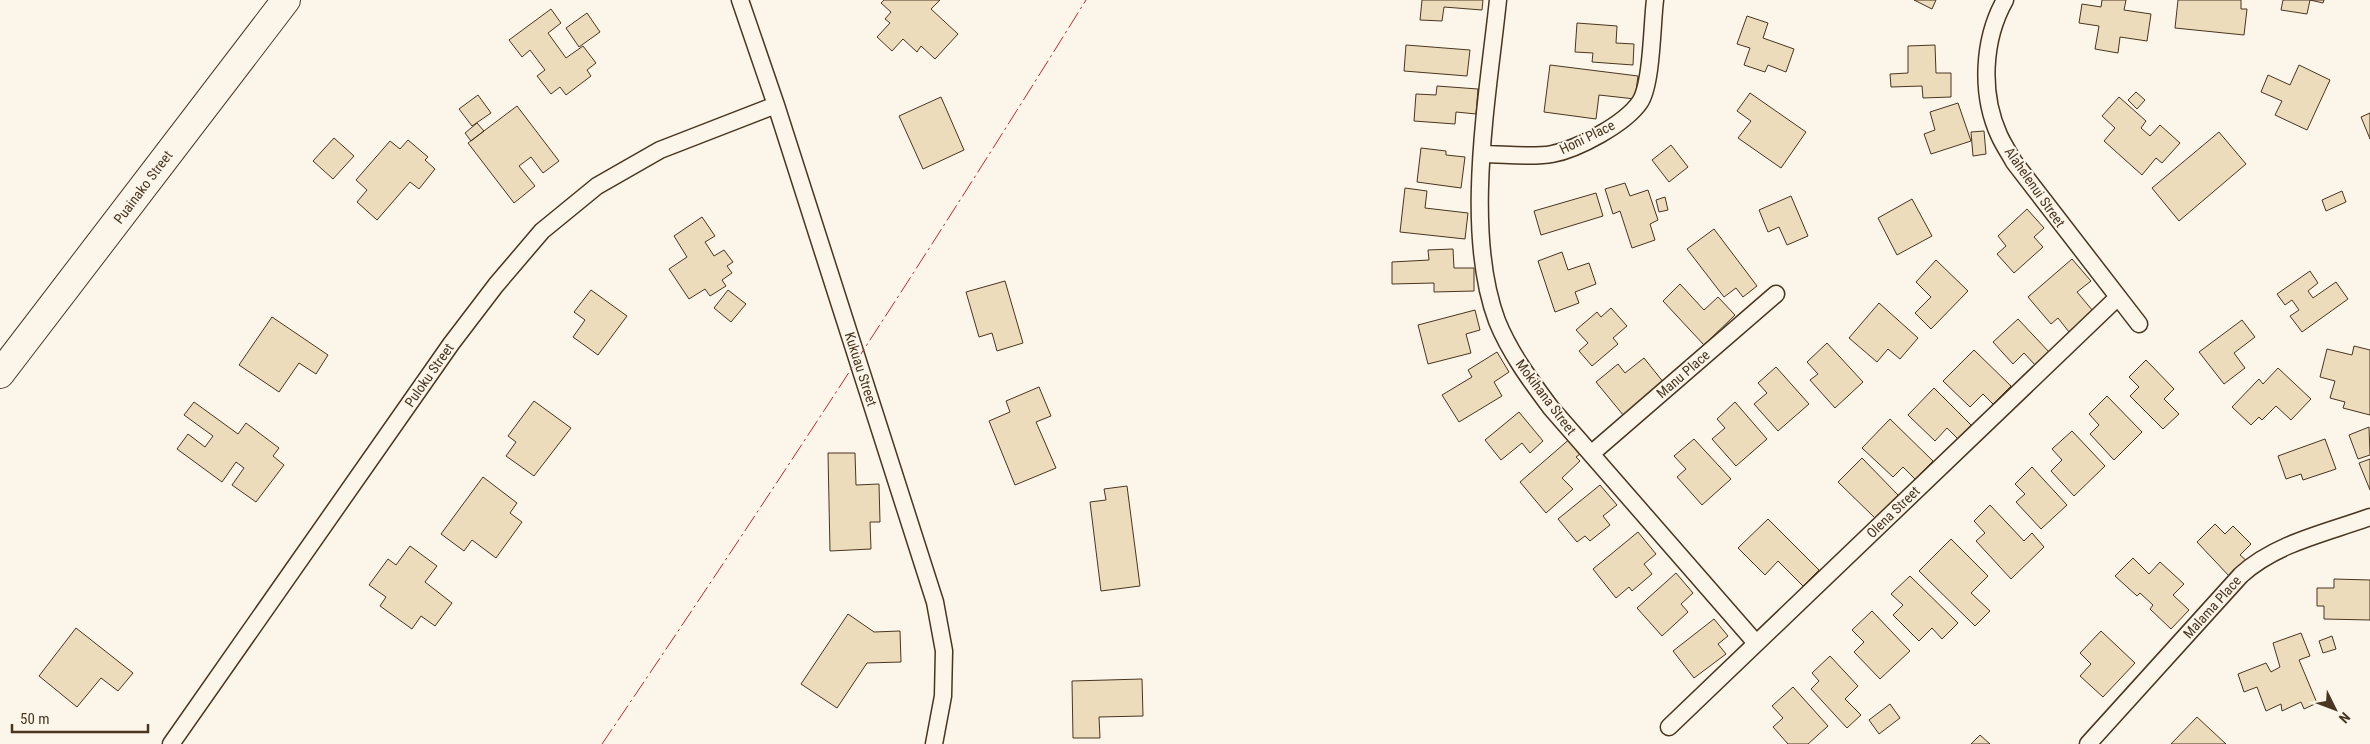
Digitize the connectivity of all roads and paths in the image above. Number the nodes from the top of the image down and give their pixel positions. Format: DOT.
graph roads {
  1 [pos="286,0"];
  2 [pos="740,0"];
  3 [pos="1498,0"];
  4 [pos="1655,0"];
  5 [pos="2006,0"];
  6 [pos="776,105"];
  7 [pos="1482,154"];
  8 [pos="1776,294"];
  9 [pos="2117,298"];
  10 [pos="2139,324"];
  11 [pos="0,374"];
  12 [pos="1591,454"];
  13 [pos="2370,517"];
  14 [pos="1756,643"];
  15 [pos="1669,727"];
  16 [pos="172,744"];
  17 [pos="934,744"];
  18 [pos="2088,744"];
  1 -- 11 [label="highway, Puainako Street"];
  2 -- 6 [label="street, Kukuau Street"];
  3 -- 7 [label="street, Mokihana Street"];
  4 -- 7 [label="street, Honi Place"];
  5 -- 9 [label="street, Alahelenui Street"];
  6 -- 16 [label="street, Puloku Street"];
  6 -- 17 [label="street, Kukuau Street"];
  7 -- 12 [label="street, Mokihana Street"];
  8 -- 12 [label="street, Manu Place"];
  9 -- 10 [label="street, Alahelenui Street"];
  9 -- 14 [label="street, Olena Street"];
  12 -- 14 [label="street, Mokihana Street"];
  13 -- 18 [label="street, Malama Place"];
  14 -- 15 [label="street, Olena Street"];
}
